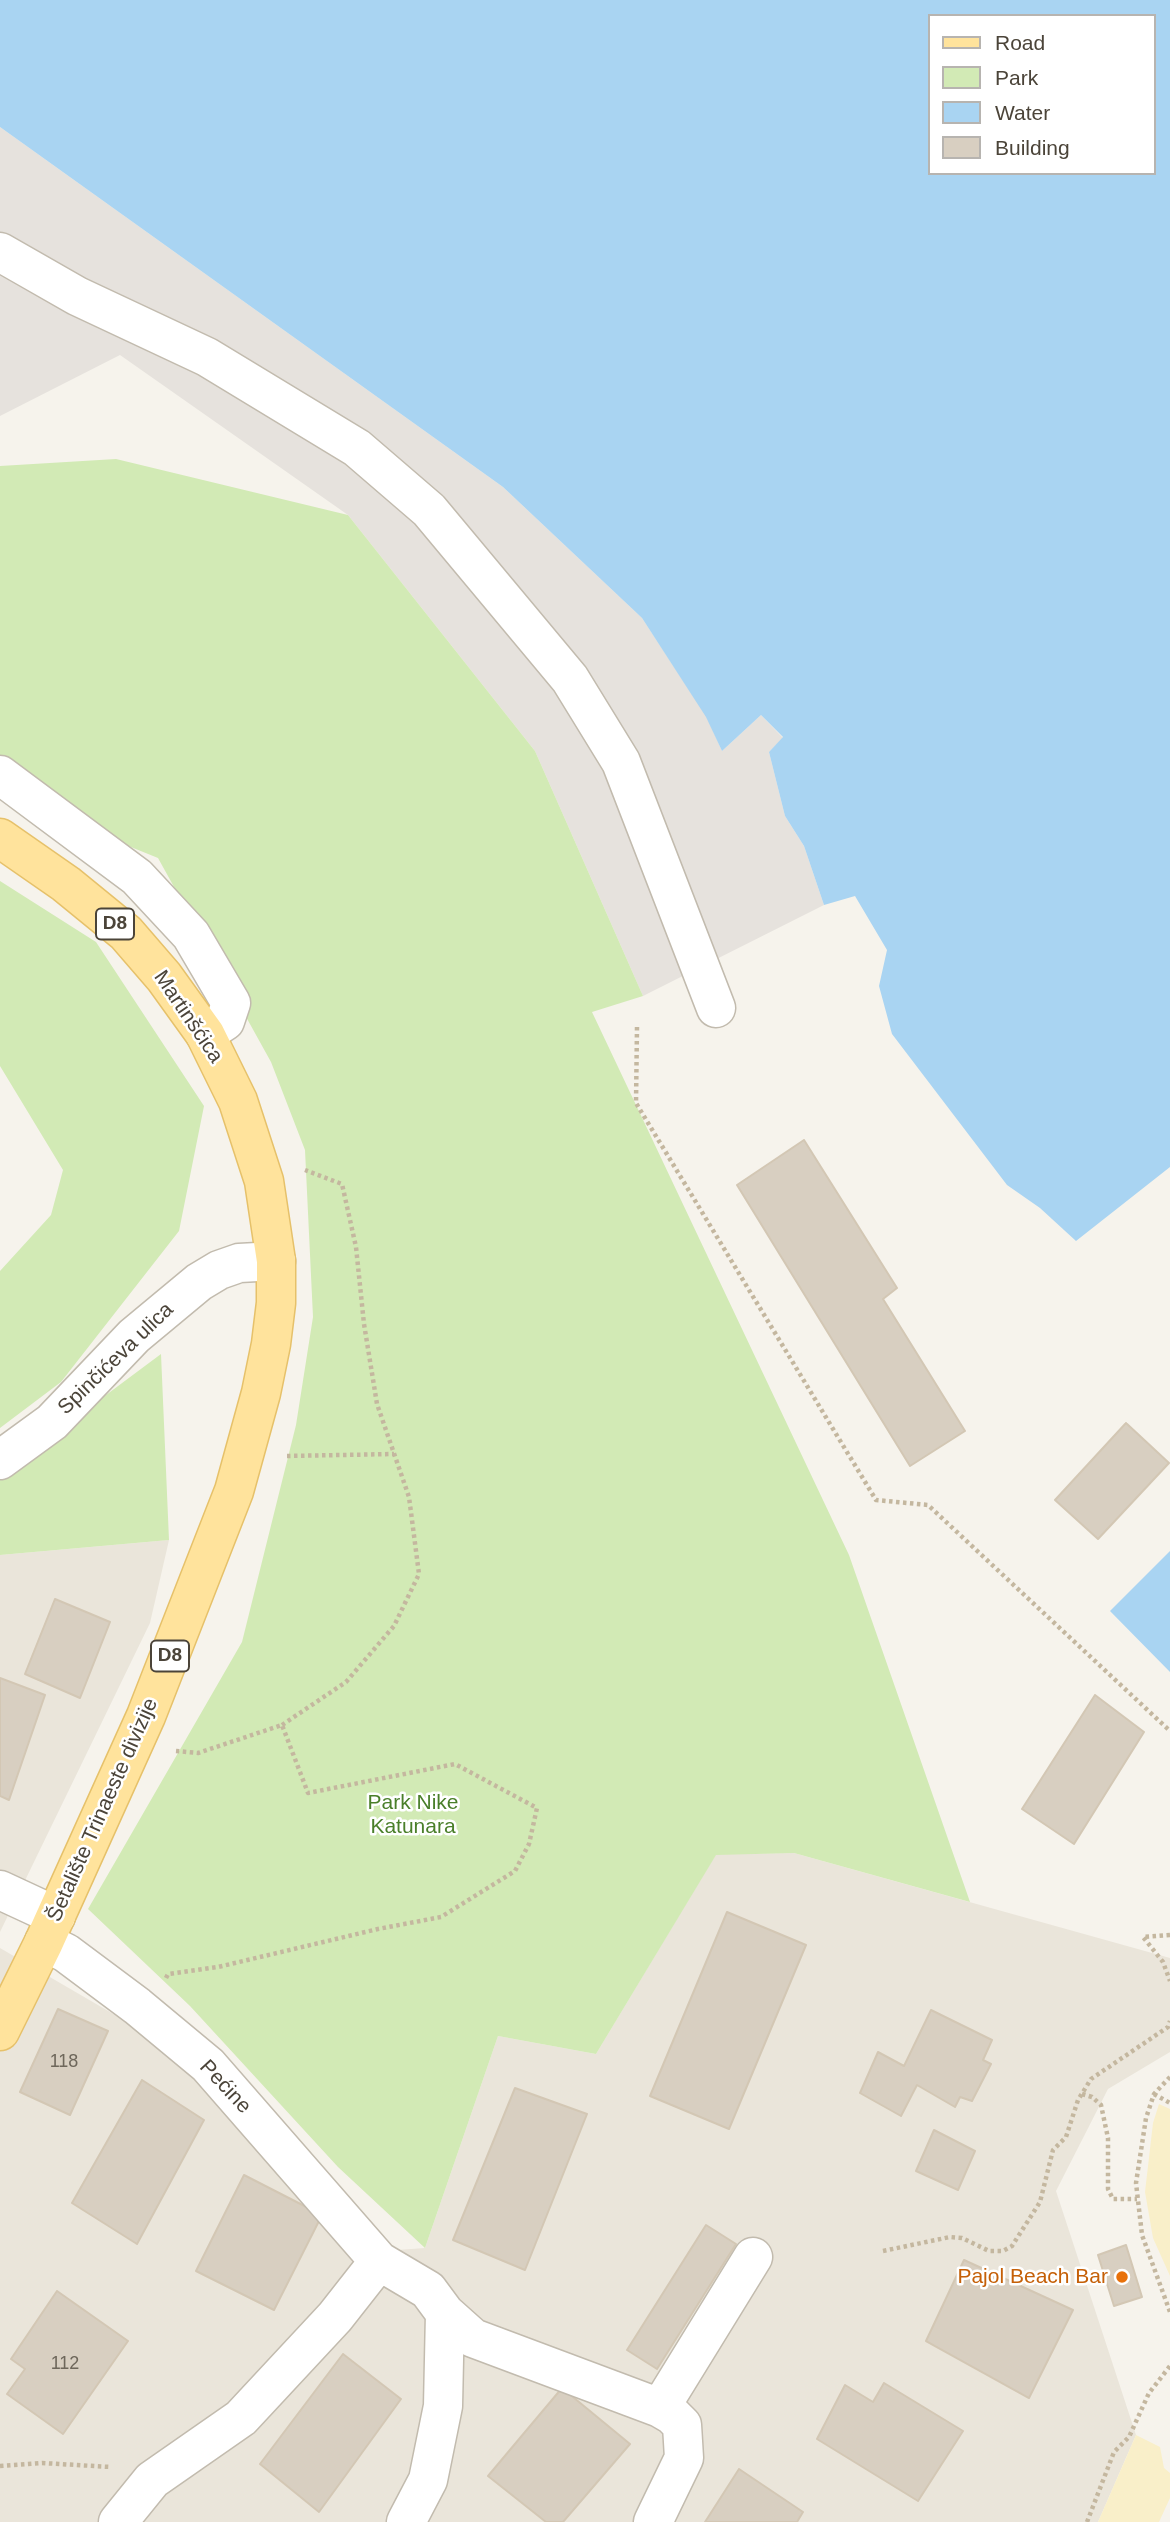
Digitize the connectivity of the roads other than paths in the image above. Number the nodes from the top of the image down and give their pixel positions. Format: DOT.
graph roads {
  1 [pos="0,252"];
  2 [pos="0,775"];
  3 [pos="0,838"];
  4 [pos="716,1008"];
  5 [pos="205,1034"];
  6 [pos="276,1261"];
  7 [pos="0,1460"];
  8 [pos="0,1890"];
  9 [pos="50,1929"];
  10 [pos="0,2031"];
  11 [pos="753,2256"];
  12 [pos="379,2261"];
  13 [pos="445,2313"];
  14 [pos="660,2408"];
  15 [pos="118,2522"];
  16 [pos="406,2522"];
  17 [pos="653,2522"];
  1 -- 4 [label="street"];
  2 -- 5 [label="street"];
  3 -- 5 [label="main road, Martinšćica / D8"];
  5 -- 6 [label="main road, Martinšćica / D8"];
  6 -- 7 [label="street, Spinčićeva ulica"];
  6 -- 9 [label="main road, Šetalište Trinaeste divizije / D8"];
  8 -- 9 [label="street, Pećine"];
  9 -- 10 [label="main road, Šetalište Trinaeste divizije / D8"];
  9 -- 12 [label="street, Pećine"];
  11 -- 14 [label="street"];
  12 -- 13 [label="street, Pećine"];
  12 -- 15 [label="street"];
  13 -- 14 [label="street, Pećine"];
  13 -- 16 [label="street"];
  14 -- 17 [label="street"];
}
